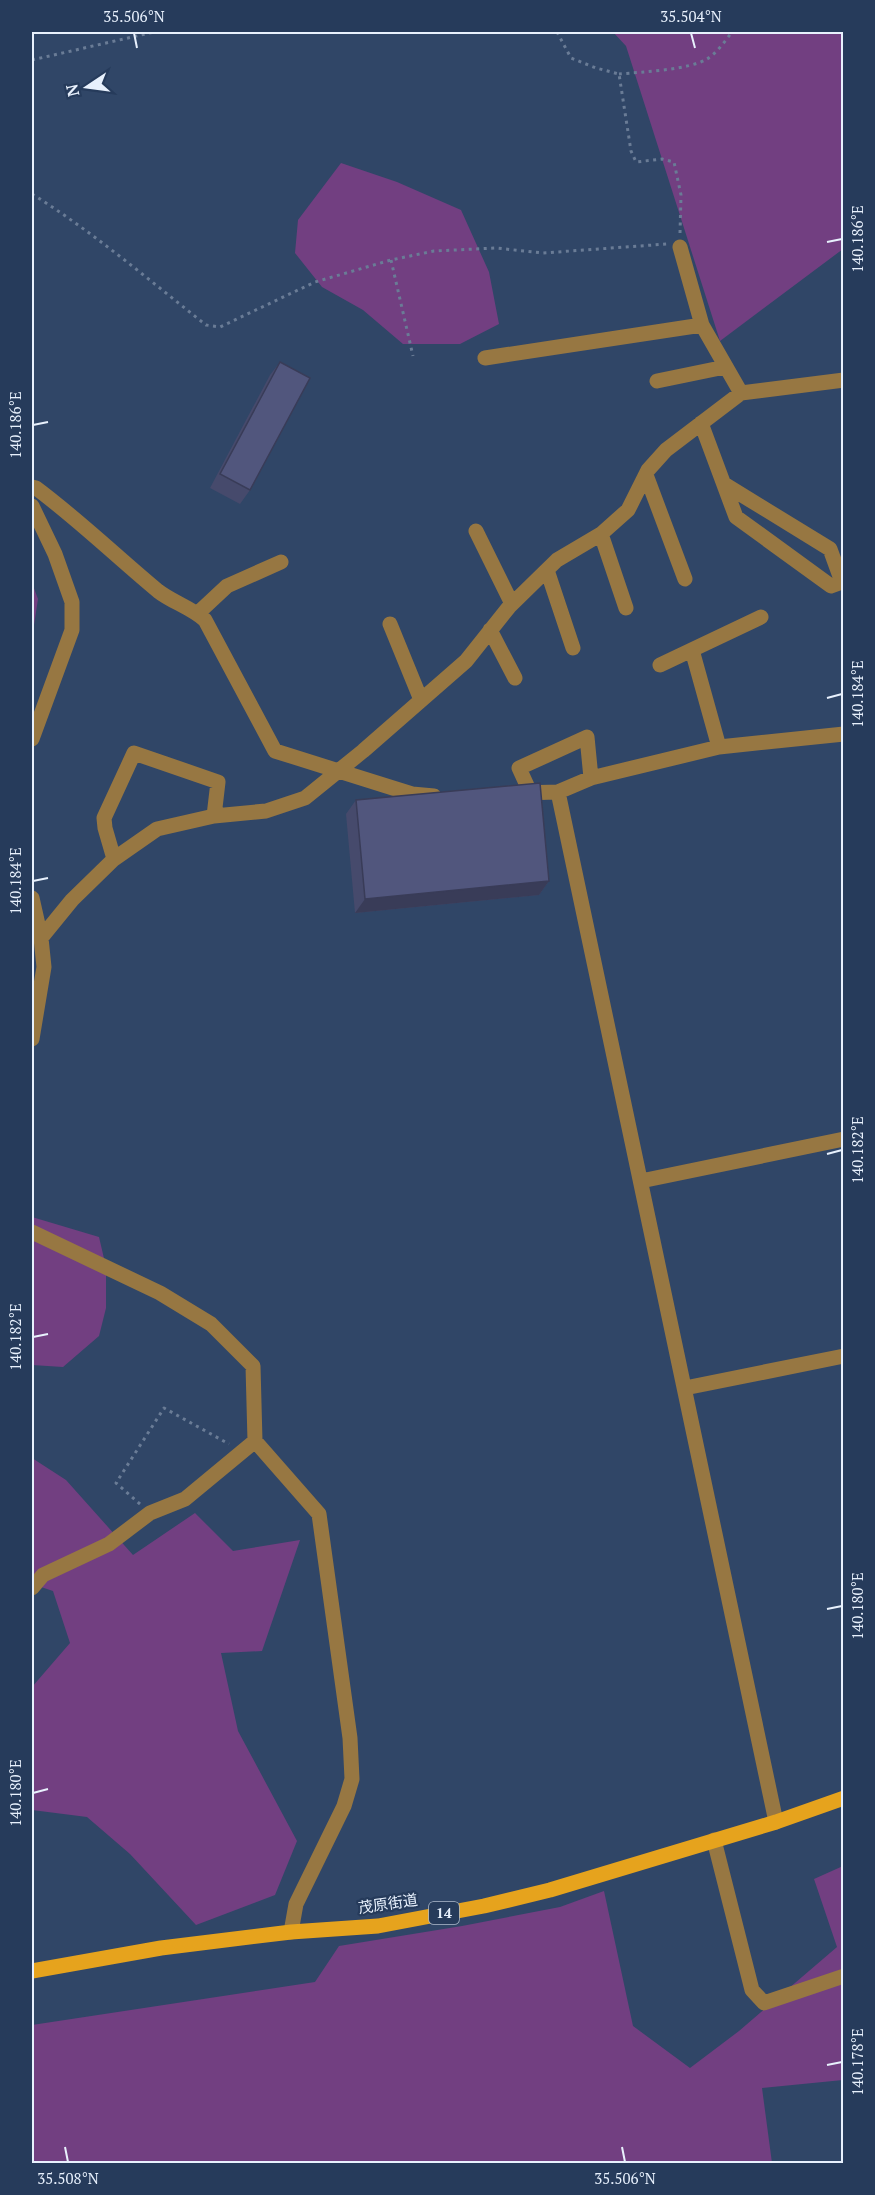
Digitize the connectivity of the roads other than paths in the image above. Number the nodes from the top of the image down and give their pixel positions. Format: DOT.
graph roads {
  1 [pos="680,247"];
  2 [pos="702,325"];
  3 [pos="484,358"];
  4 [pos="725,366"];
  5 [pos="843,380"];
  6 [pos="657,381"];
  7 [pos="741,393"];
  8 [pos="701,423"];
  9 [pos="646,475"];
  10 [pos="724,484"];
  11 [pos="32,487"];
  12 [pos="32,506"];
  13 [pos="476,531"];
  14 [pos="601,534"];
  15 [pos="281,562"];
  16 [pos="547,570"];
  17 [pos="685,579"];
  18 [pos="836,584"];
  19 [pos="512,604"];
  20 [pos="626,608"];
  21 [pos="197,614"];
  22 [pos="760,617"];
  23 [pos="390,624"];
  24 [pos="490,630"];
  25 [pos="573,648"];
  26 [pos="692,650"];
  27 [pos="660,665"];
  28 [pos="515,678"];
  29 [pos="421,700"];
  30 [pos="843,734"];
  31 [pos="32,739"];
  32 [pos="718,747"];
  33 [pos="338,771"];
  34 [pos="591,778"];
  35 [pos="530,792"];
  36 [pos="558,792"];
  37 [pos="509,794"];
  38 [pos="445,797"];
  39 [pos="214,816"];
  40 [pos="114,860"];
  41 [pos="32,898"];
  42 [pos="41,938"];
  43 [pos="32,1039"];
  44 [pos="843,1138"];
  45 [pos="641,1181"];
  46 [pos="32,1232"];
  47 [pos="843,1356"];
  48 [pos="685,1388"];
  49 [pos="255,1442"];
  50 [pos="32,1588"];
  51 [pos="843,1798"];
  52 [pos="776,1822"];
  53 [pos="714,1840"];
  54 [pos="291,1932"];
  55 [pos="32,1971"];
  56 [pos="843,1976"];
  1 -- 2 [label="street"];
  2 -- 3 [label="street"];
  2 -- 4 [label="street"];
  4 -- 6 [label="street"];
  4 -- 7 [label="street"];
  5 -- 7 [label="street"];
  7 -- 8 [label="street"];
  8 -- 9 [label="street"];
  8 -- 10 [label="street"];
  9 -- 14 [label="street"];
  9 -- 17 [label="street"];
  10 -- 18 [label="street"];
  10 -- 18 [label="street"];
  11 -- 21 [label="street"];
  12 -- 31 [label="street"];
  13 -- 19 [label="street"];
  14 -- 16 [label="street"];
  14 -- 20 [label="street"];
  15 -- 21 [label="street"];
  16 -- 19 [label="street"];
  16 -- 25 [label="street"];
  19 -- 24 [label="street"];
  21 -- 33 [label="street"];
  22 -- 26 [label="street"];
  23 -- 29 [label="street"];
  24 -- 28 [label="street"];
  24 -- 29 [label="street"];
  26 -- 27 [label="street"];
  26 -- 32 [label="street"];
  29 -- 33 [label="street"];
  30 -- 32 [label="street"];
  32 -- 34 [label="street"];
  33 -- 38 [label="street"];
  33 -- 39 [label="street"];
  34 -- 35 [label="street"];
  34 -- 36 [label="street"];
  35 -- 36 [label="street"];
  35 -- 37 [label="street"];
  36 -- 45 [label="street"];
  39 -- 40 [label="street"];
  39 -- 40 [label="street"];
  40 -- 42 [label="street"];
  41 -- 42 [label="street"];
  42 -- 43 [label="street"];
  44 -- 45 [label="street"];
  45 -- 48 [label="street"];
  46 -- 49 [label="street"];
  47 -- 48 [label="street"];
  48 -- 52 [label="street"];
  49 -- 50 [label="street"];
  49 -- 54 [label="street"];
  51 -- 52 [label="main road, 茂原街道 / 14"];
  52 -- 53 [label="main road, 茂原街道 / 14"];
  53 -- 54 [label="main road, 茂原街道 / 14"];
  53 -- 56 [label="street"];
  54 -- 55 [label="main road, 茂原街道 / 14"];
}
